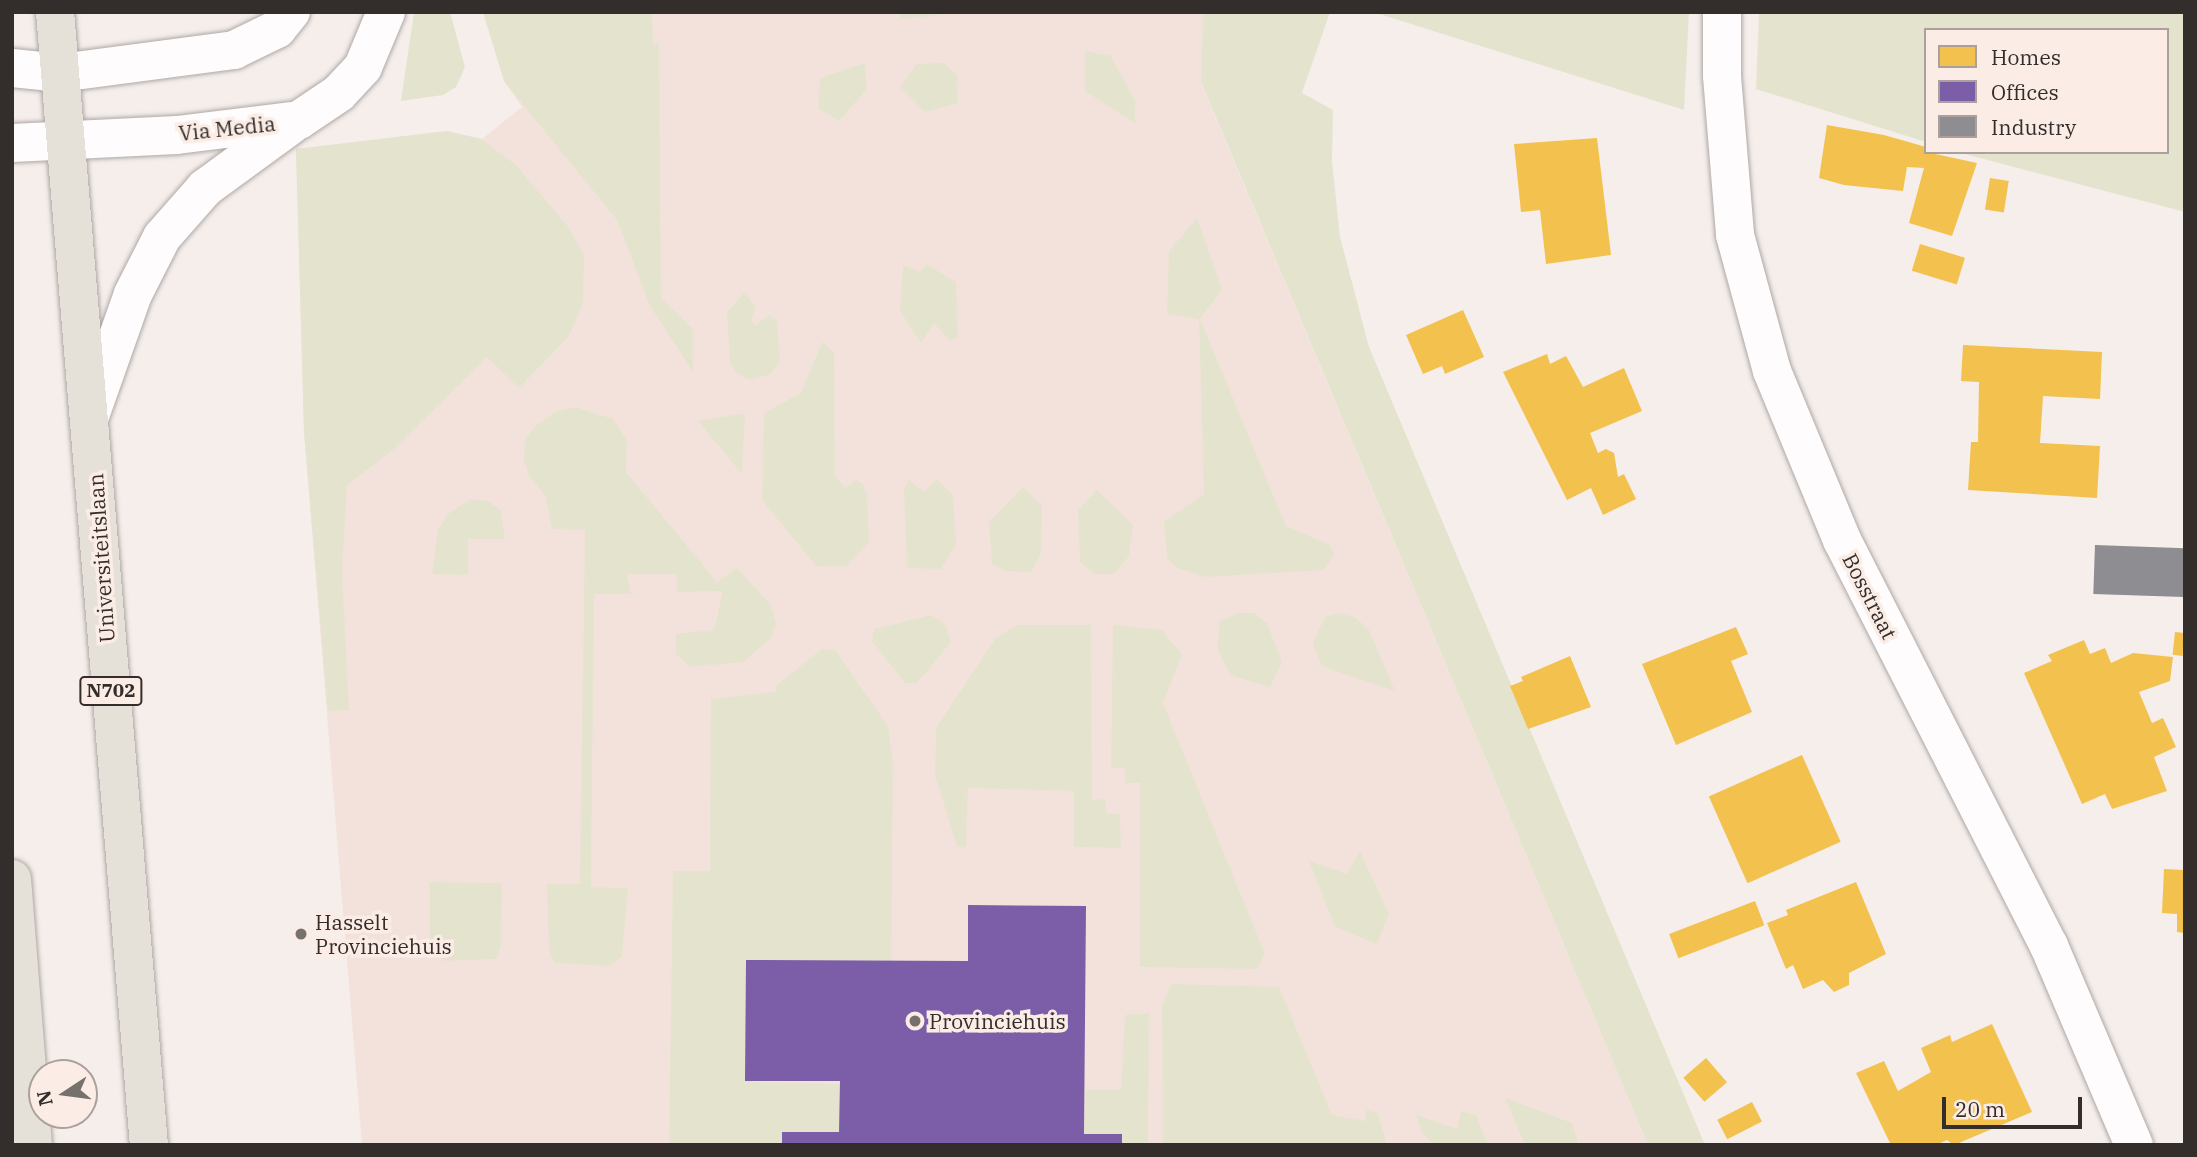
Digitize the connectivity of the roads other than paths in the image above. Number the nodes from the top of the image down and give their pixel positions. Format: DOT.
graph roads {
  1 [pos="55,12"];
  2 [pos="291,12"];
  3 [pos="386,12"];
  4 [pos="1722,12"];
  5 [pos="12,68"];
  6 [pos="60,73"];
  7 [pos="299,120"];
  8 [pos="65,140"];
  9 [pos="12,143"];
  10 [pos="90,416"];
  11 [pos="12,879"];
  12 [pos="33,1145"];
  13 [pos="149,1145"];
  14 [pos="2134,1145"];
  1 -- 6 [label="highway, Universiteitslaan / N702"];
  2 -- 6 [label="street"];
  3 -- 7 [label="street, Via Media"];
  4 -- 14 [label="street, Bosstraat"];
  5 -- 6 [label="street"];
  6 -- 8 [label="highway, Universiteitslaan / N702"];
  7 -- 8 [label="street, Via Media"];
  7 -- 10 [label="street"];
  8 -- 9 [label="street, Via Media"];
  8 -- 10 [label="highway, Universiteitslaan / N702"];
  10 -- 13 [label="highway, Universiteitslaan / N702"];
  11 -- 12 [label="highway"];
}
